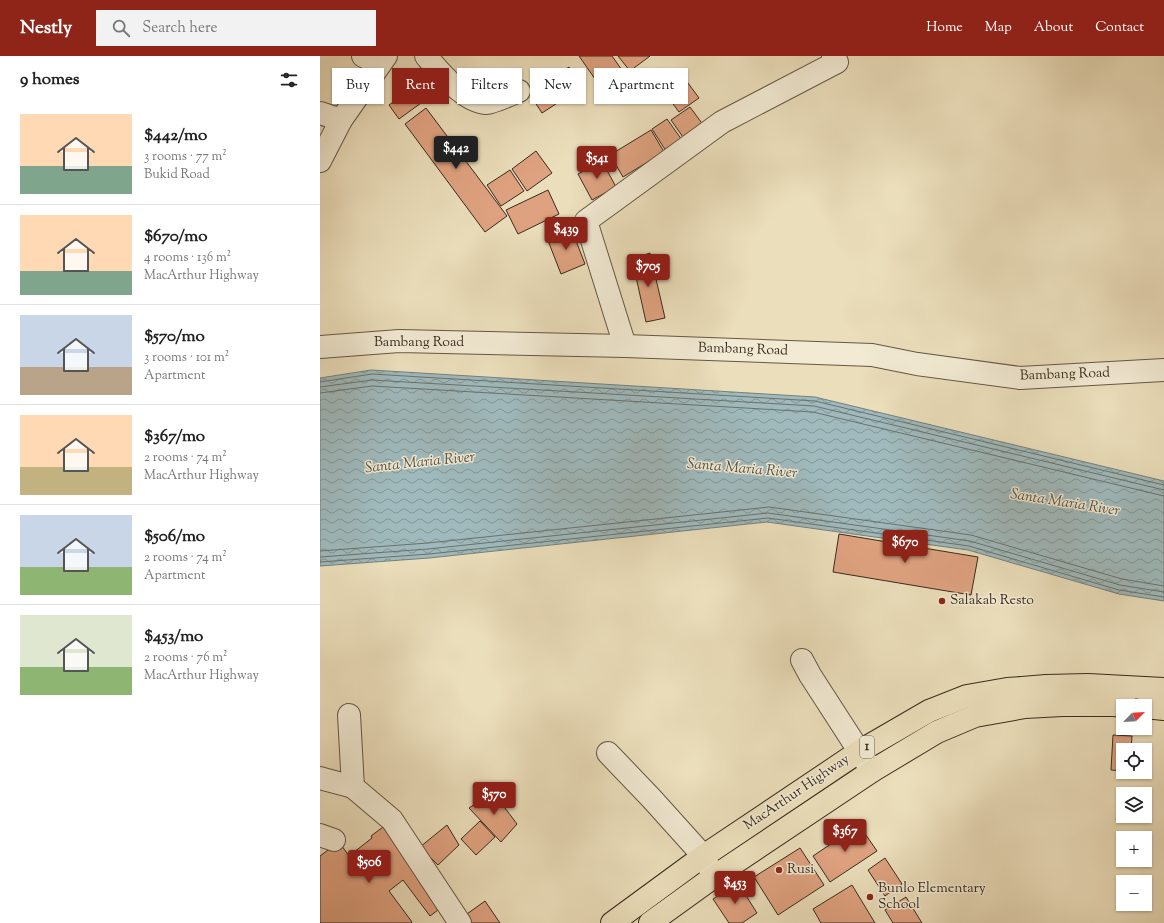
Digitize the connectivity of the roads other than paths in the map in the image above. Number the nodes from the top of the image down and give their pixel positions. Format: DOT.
graph roads {
  1 [pos="426,56"];
  2 [pos="833,56"];
  3 [pos="377,59"];
  4 [pos="457,88"];
  5 [pos="320,113"];
  6 [pos="341,120"];
  7 [pos="320,161"];
  8 [pos="625,346"];
  9 [pos="320,347"];
  10 [pos="1164,370"];
  11 [pos="802,660"];
  12 [pos="1164,689"];
  13 [pos="1116,705"];
  14 [pos="1152,708"];
  15 [pos="1164,709"];
  16 [pos="349,715"];
  17 [pos="860,751"];
  18 [pos="608,753"];
  19 [pos="872,771"];
  20 [pos="320,778"];
  21 [pos="353,788"];
  22 [pos="702,857"];
  23 [pos="715,876"];
  24 [pos="460,923"];
  25 [pos="612,923"];
  26 [pos="650,923"];
  1 -- 4 [label="street"];
  2 -- 8 [label="street"];
  3 -- 6 [label="street"];
  5 -- 6 [label="street"];
  6 -- 7 [label="street"];
  8 -- 9 [label="street, Bambang Road"];
  8 -- 10 [label="street, Bambang Road"];
  11 -- 17 [label="street"];
  12 -- 17 [label="highway, MacArthur Highway / 1"];
  13 -- 19 [label="highway, MacArthur Highway / 1"];
  14 -- 15 [label="highway"];
  16 -- 21 [label="street"];
  17 -- 19 [label="street"];
  17 -- 22 [label="highway, MacArthur Highway / 1"];
  18 -- 22 [label="street"];
  19 -- 23 [label="highway, MacArthur Highway / 1"];
  20 -- 21 [label="street"];
  21 -- 24 [label="street"];
  22 -- 23 [label="street"];
  22 -- 25 [label="highway, MacArthur Highway / 1"];
  23 -- 26 [label="highway, MacArthur Highway / 1"];
}
